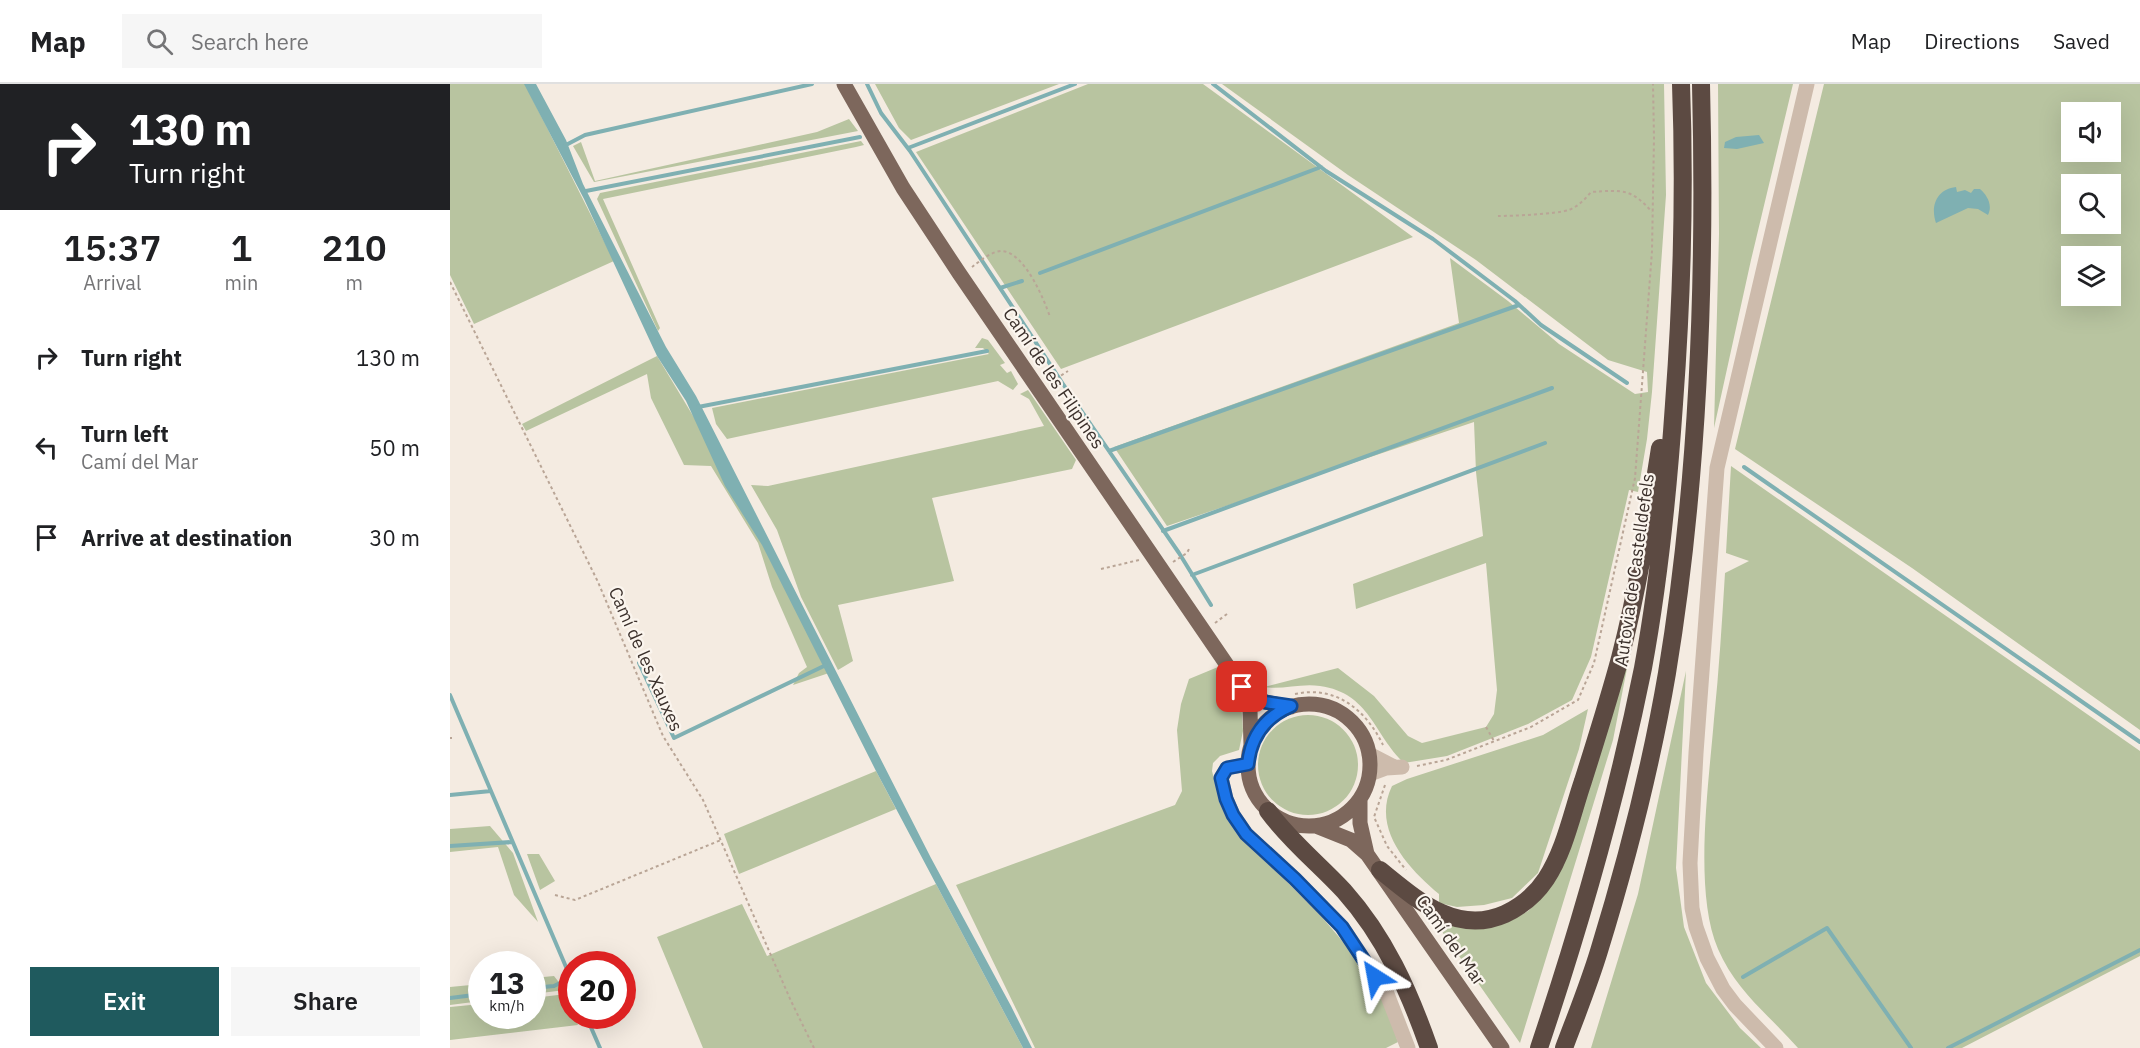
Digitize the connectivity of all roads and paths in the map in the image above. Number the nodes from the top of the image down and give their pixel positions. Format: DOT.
graph roads {
  1 [pos="844,84"];
  2 [pos="1653,84"];
  3 [pos="1682,84"];
  4 [pos="1701,84"];
  5 [pos="1807,84"];
  6 [pos="1652,212"];
  7 [pos="1498,216"];
  8 [pos="977,263"];
  9 [pos="450,282"];
  10 [pos="1050,317"];
  11 [pos="1679,337"];
  12 [pos="1068,371"];
  13 [pos="1057,378"];
  14 [pos="1190,547"];
  15 [pos="1149,553"];
  16 [pos="1176,560"];
  17 [pos="1101,569"];
  18 [pos="1242,687"];
  19 [pos="1292,700"];
  20 [pos="1486,727"];
  21 [pos="1494,741"];
  22 [pos="1251,744"];
  23 [pos="1369,754"];
  24 [pos="1248,764"];
  25 [pos="1398,767"];
  26 [pos="1370,774"];
  27 [pos="1360,800"];
  28 [pos="1268,811"];
  29 [pos="1316,826"];
  30 [pos="721,840"];
  31 [pos="1367,854"];
  32 [pos="1380,870"];
  33 [pos="1407,871"];
  34 [pos="555,895"];
  35 [pos="1500,1046"];
  36 [pos="814,1048"];
  37 [pos="1408,1048"];
  38 [pos="1429,1048"];
  39 [pos="1539,1048"];
  40 [pos="1564,1048"];
  41 [pos="1776,1048"];
  1 -- 15 [label="main road, Camí de les Filipines"];
  2 -- 6 [label="path"];
  3 -- 11 [label="highway, Autovia de Castelldefels"];
  4 -- 40 [label="highway"];
  5 -- 41 [label="street"];
  6 -- 7 [label="path"];
  6 -- 21 [label="path"];
  8 -- 10 [label="path"];
  9 -- 30 [label="path, Camí de les Xauxes"];
  11 -- 32 [label="highway"];
  11 -- 39 [label="highway, Autovia de Castelldefels"];
  12 -- 13 [label="path"];
  14 -- 16 [label="path"];
  15 -- 17 [label="path"];
  15 -- 18 [label="main road, Camí de les Filipines"];
  18 -- 19 [label="main road"];
  18 -- 22 [label="main road"];
  19 -- 22 [label="main road"];
  19 -- 23 [label="main road"];
  19 -- 25 [label="path"];
  20 -- 21 [label="path"];
  21 -- 25 [label="path"];
  22 -- 24 [label="main road"];
  23 -- 25 [label="street"];
  23 -- 26 [label="main road"];
  24 -- 28 [label="main road"];
  24 -- 37 [label="street"];
  25 -- 26 [label="street"];
  25 -- 33 [label="path"];
  26 -- 27 [label="main road"];
  27 -- 29 [label="main road"];
  27 -- 31 [label="main road, Camí del Mar"];
  28 -- 29 [label="main road"];
  28 -- 38 [label="highway"];
  29 -- 31 [label="main road, Camí del Mar"];
  30 -- 34 [label="path"];
  30 -- 36 [label="path, Camí de les Xauxes"];
  31 -- 32 [label="main road, Camí del Mar"];
  32 -- 35 [label="main road, Camí del Mar"];
}
